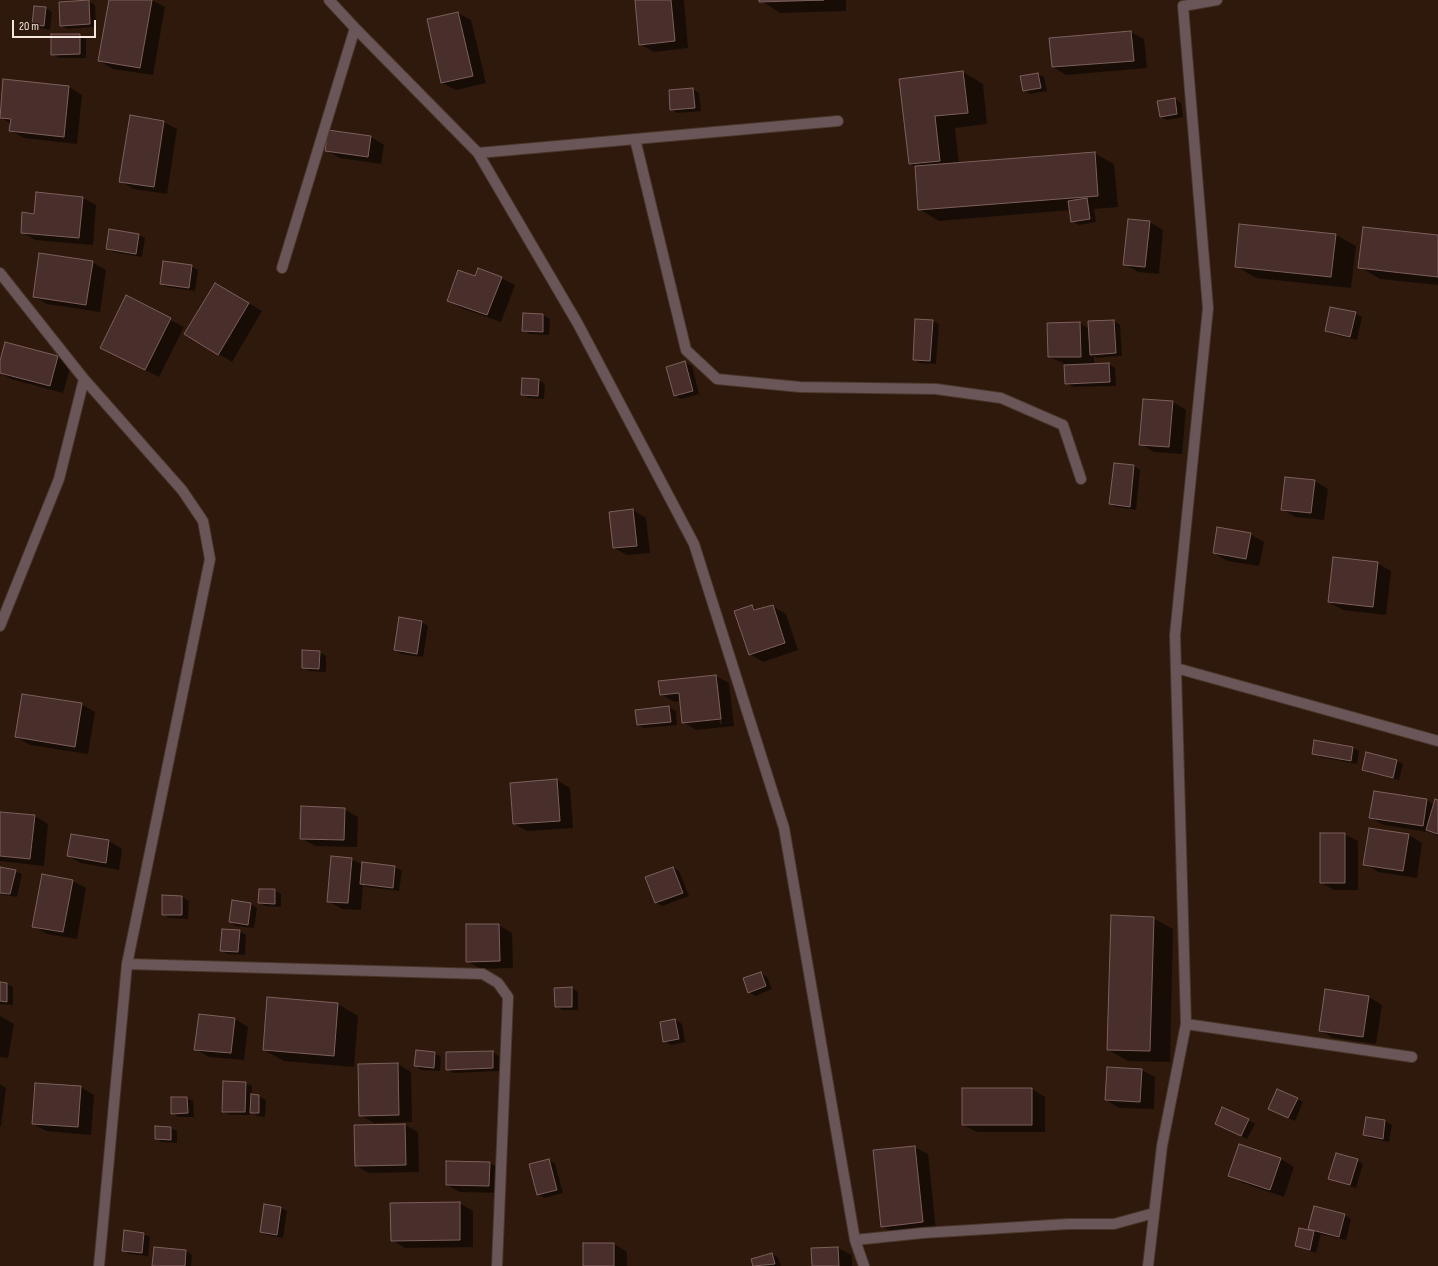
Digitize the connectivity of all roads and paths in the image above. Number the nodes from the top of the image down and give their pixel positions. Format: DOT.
graph roads {
  1 [pos="329,0"];
  2 [pos="1217,0"];
  3 [pos="1182,3"];
  4 [pos="355,28"];
  5 [pos="838,121"];
  6 [pos="635,139"];
  7 [pos="478,153"];
  8 [pos="282,268"];
  9 [pos="0,273"];
  10 [pos="84,379"];
  11 [pos="1081,479"];
  12 [pos="0,626"];
  13 [pos="1176,668"];
  14 [pos="1438,741"];
  15 [pos="127,964"];
  16 [pos="1186,1024"];
  17 [pos="1412,1057"];
  18 [pos="1154,1213"];
  19 [pos="855,1240"];
  20 [pos="99,1266"];
  21 [pos="496,1266"];
  22 [pos="864,1266"];
  23 [pos="1148,1266"];
  1 -- 4 [label="street"];
  2 -- 3 [label="street"];
  3 -- 13 [label="street"];
  4 -- 7 [label="street"];
  4 -- 8 [label="street"];
  5 -- 6 [label="street"];
  6 -- 7 [label="street"];
  6 -- 11 [label="street"];
  7 -- 19 [label="street"];
  9 -- 10 [label="street"];
  10 -- 12 [label="street"];
  10 -- 15 [label="street"];
  13 -- 14 [label="street"];
  13 -- 16 [label="street"];
  15 -- 20 [label="street"];
  15 -- 21 [label="street"];
  16 -- 17 [label="street"];
  16 -- 18 [label="street"];
  18 -- 19 [label="street"];
  18 -- 23 [label="street"];
  19 -- 22 [label="street"];
}
